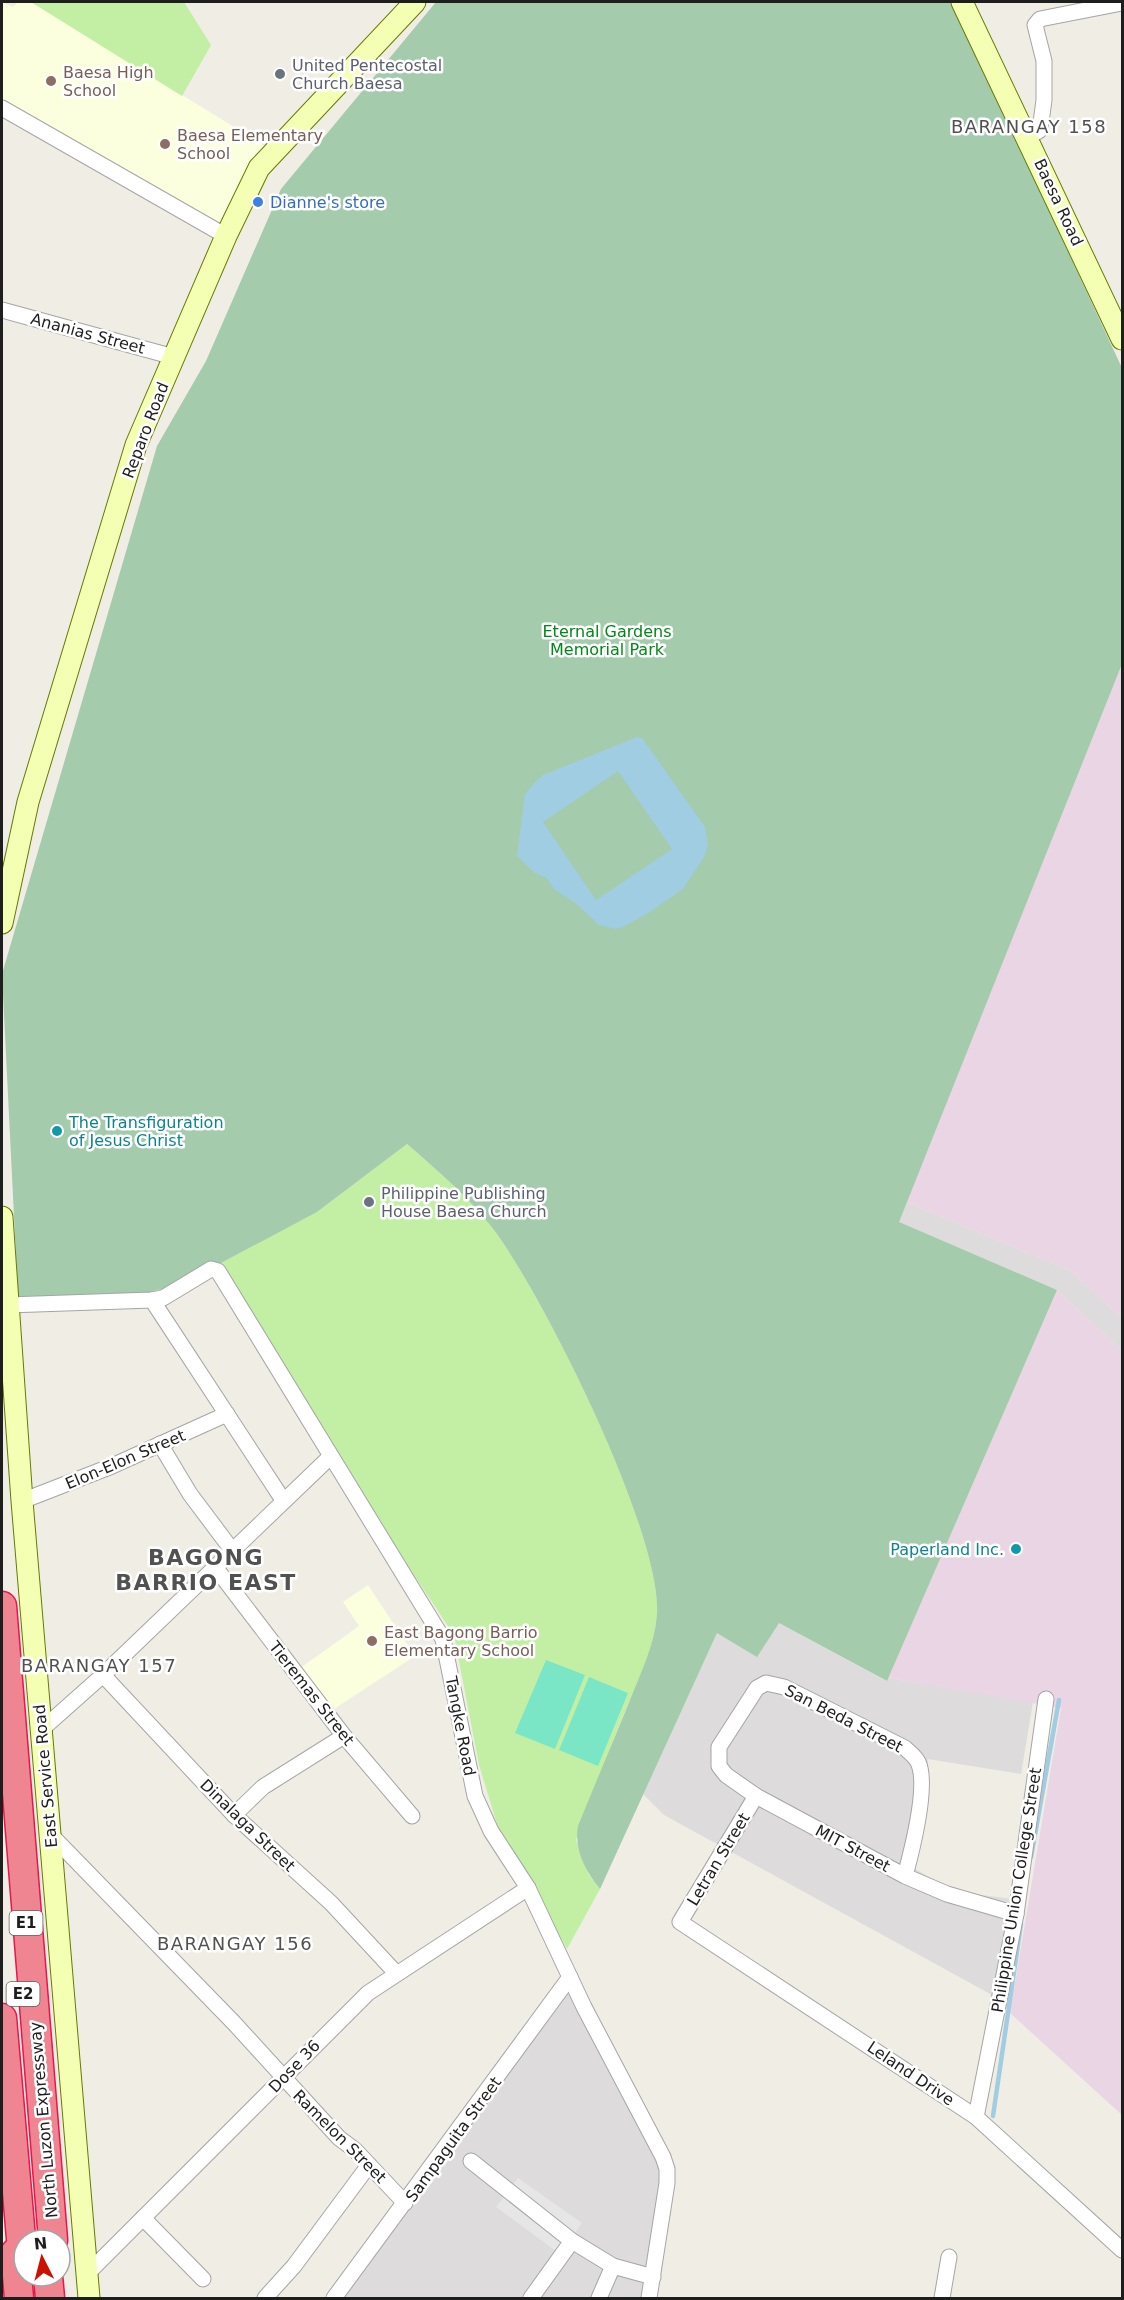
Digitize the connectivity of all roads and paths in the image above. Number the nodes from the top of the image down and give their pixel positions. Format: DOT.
graph roads {
  1 [pos="414,2"];
  2 [pos="962,2"];
  3 [pos="1122,3"];
  4 [pos="2,108"];
  5 [pos="1029,137"];
  6 [pos="226,236"];
  7 [pos="2,310"];
  8 [pos="1122,339"];
  9 [pos="174,357"];
  10 [pos="2,923"];
  11 [pos="2,1217"];
  12 [pos="152,1300"];
  13 [pos="8,1305"];
  14 [pos="227,1414"];
  15 [pos="160,1444"];
  16 [pos="330,1457"];
  17 [pos="283,1500"];
  18 [pos="22,1501"];
  19 [pos="232,1550"];
  20 [pos="215,1567"];
  21 [pos="2,1606"];
  22 [pos="103,1675"];
  23 [pos="1046,1699"];
  24 [pos="40,1731"];
  25 [pos="344,1736"];
  26 [pos="719,1747"];
  27 [pos="2,1748"];
  28 [pos="756,1796"];
  29 [pos="234,1815"];
  30 [pos="412,1816"];
  31 [pos="51,1835"];
  32 [pos="905,1876"];
  33 [pos="528,1888"];
  34 [pos="1016,1914"];
  35 [pos="680,1922"];
  36 [pos="396,1973"];
  37 [pos="570,1977"];
  38 [pos="2,2018"];
  39 [pos="283,2078"];
  40 [pos="2,2102"];
  41 [pos="976,2117"];
  42 [pos="471,2161"];
  43 [pos="369,2165"];
  44 [pos="405,2203"];
  45 [pos="143,2218"];
  46 [pos="20,2228"];
  47 [pos="44,2228"];
  48 [pos="52,2228"];
  49 [pos="572,2241"];
  50 [pos="1122,2250"];
  51 [pos="949,2257"];
  52 [pos="613,2266"];
  53 [pos="87,2274"];
  54 [pos="653,2277"];
  55 [pos="203,2279"];
  56 [pos="19,2298"];
  57 [pos="89,2298"];
  58 [pos="265,2298"];
  59 [pos="334,2298"];
  60 [pos="531,2298"];
  61 [pos="599,2298"];
  62 [pos="649,2298"];
  63 [pos="942,2298"];
  1 -- 6 [label="street, Reparo Road"];
  2 -- 5 [label="street, Baesa Road"];
  3 -- 5 [label="street"];
  4 -- 6 [label="street"];
  5 -- 8 [label="street, Baesa Road"];
  6 -- 9 [label="street, Reparo Road"];
  7 -- 9 [label="street, Ananias Street"];
  9 -- 10 [label="street, Reparo Road"];
  11 -- 13 [label="street, East Service Road"];
  12 -- 13 [label="street"];
  12 -- 14 [label="street"];
  12 -- 16 [label="street, Tangke Road"];
  13 -- 18 [label="street, East Service Road"];
  14 -- 15 [label="street, Elon-Elon Street"];
  14 -- 17 [label="street"];
  15 -- 18 [label="street, Elon-Elon Street"];
  15 -- 19 [label="street"];
  16 -- 17 [label="street"];
  16 -- 33 [label="street, Tangke Road"];
  17 -- 19 [label="street"];
  18 -- 24 [label="street, East Service Road"];
  19 -- 20 [label="street"];
  20 -- 22 [label="street"];
  20 -- 25 [label="street, Tieremas Street"];
  21 -- 48 [label="highway, North Luzon Expressway / E1"];
  22 -- 24 [label="street"];
  22 -- 29 [label="street, Dinalaga Street"];
  23 -- 34 [label="street, Philippine Union College Street"];
  24 -- 31 [label="street, East Service Road"];
  25 -- 29 [label="street"];
  25 -- 30 [label="street, Tieremas Street"];
  26 -- 28 [label="street, MIT Street"];
  26 -- 32 [label="street, San Beda Street"];
  27 -- 47 [label="highway, E2"];
  28 -- 32 [label="street, MIT Street"];
  28 -- 35 [label="street, Letran Street"];
  29 -- 36 [label="street, Dinalaga Street"];
  31 -- 39 [label="street, Ramelon Street"];
  31 -- 53 [label="street, East Service Road"];
  32 -- 34 [label="street, MIT Street"];
  33 -- 36 [label="street, Dose 36"];
  33 -- 37 [label="street, Tangke Road"];
  34 -- 41 [label="street, Philippine Union College Street"];
  35 -- 41 [label="street, Leland Drive"];
  36 -- 39 [label="street, Dose 36"];
  37 -- 44 [label="street, Sampaguita Street"];
  37 -- 54 [label="street, Tangke Road"];
  38 -- 46 [label="highway, E2"];
  39 -- 43 [label="street, Ramelon Street"];
  39 -- 45 [label="street, Dose 36"];
  40 -- 56 [label="highway"];
  41 -- 50 [label="street, Leland Drive"];
  42 -- 49 [label="street"];
  43 -- 44 [label="street, Ramelon Street"];
  43 -- 58 [label="street"];
  44 -- 59 [label="street, Sampaguita Street"];
  45 -- 53 [label="street, Dose 36"];
  45 -- 55 [label="street"];
  49 -- 52 [label="street"];
  49 -- 60 [label="street"];
  51 -- 63 [label="street"];
  52 -- 54 [label="street"];
  52 -- 61 [label="street"];
  53 -- 57 [label="street, East Service Road"];
  54 -- 62 [label="street, Tangke Road"];
}
